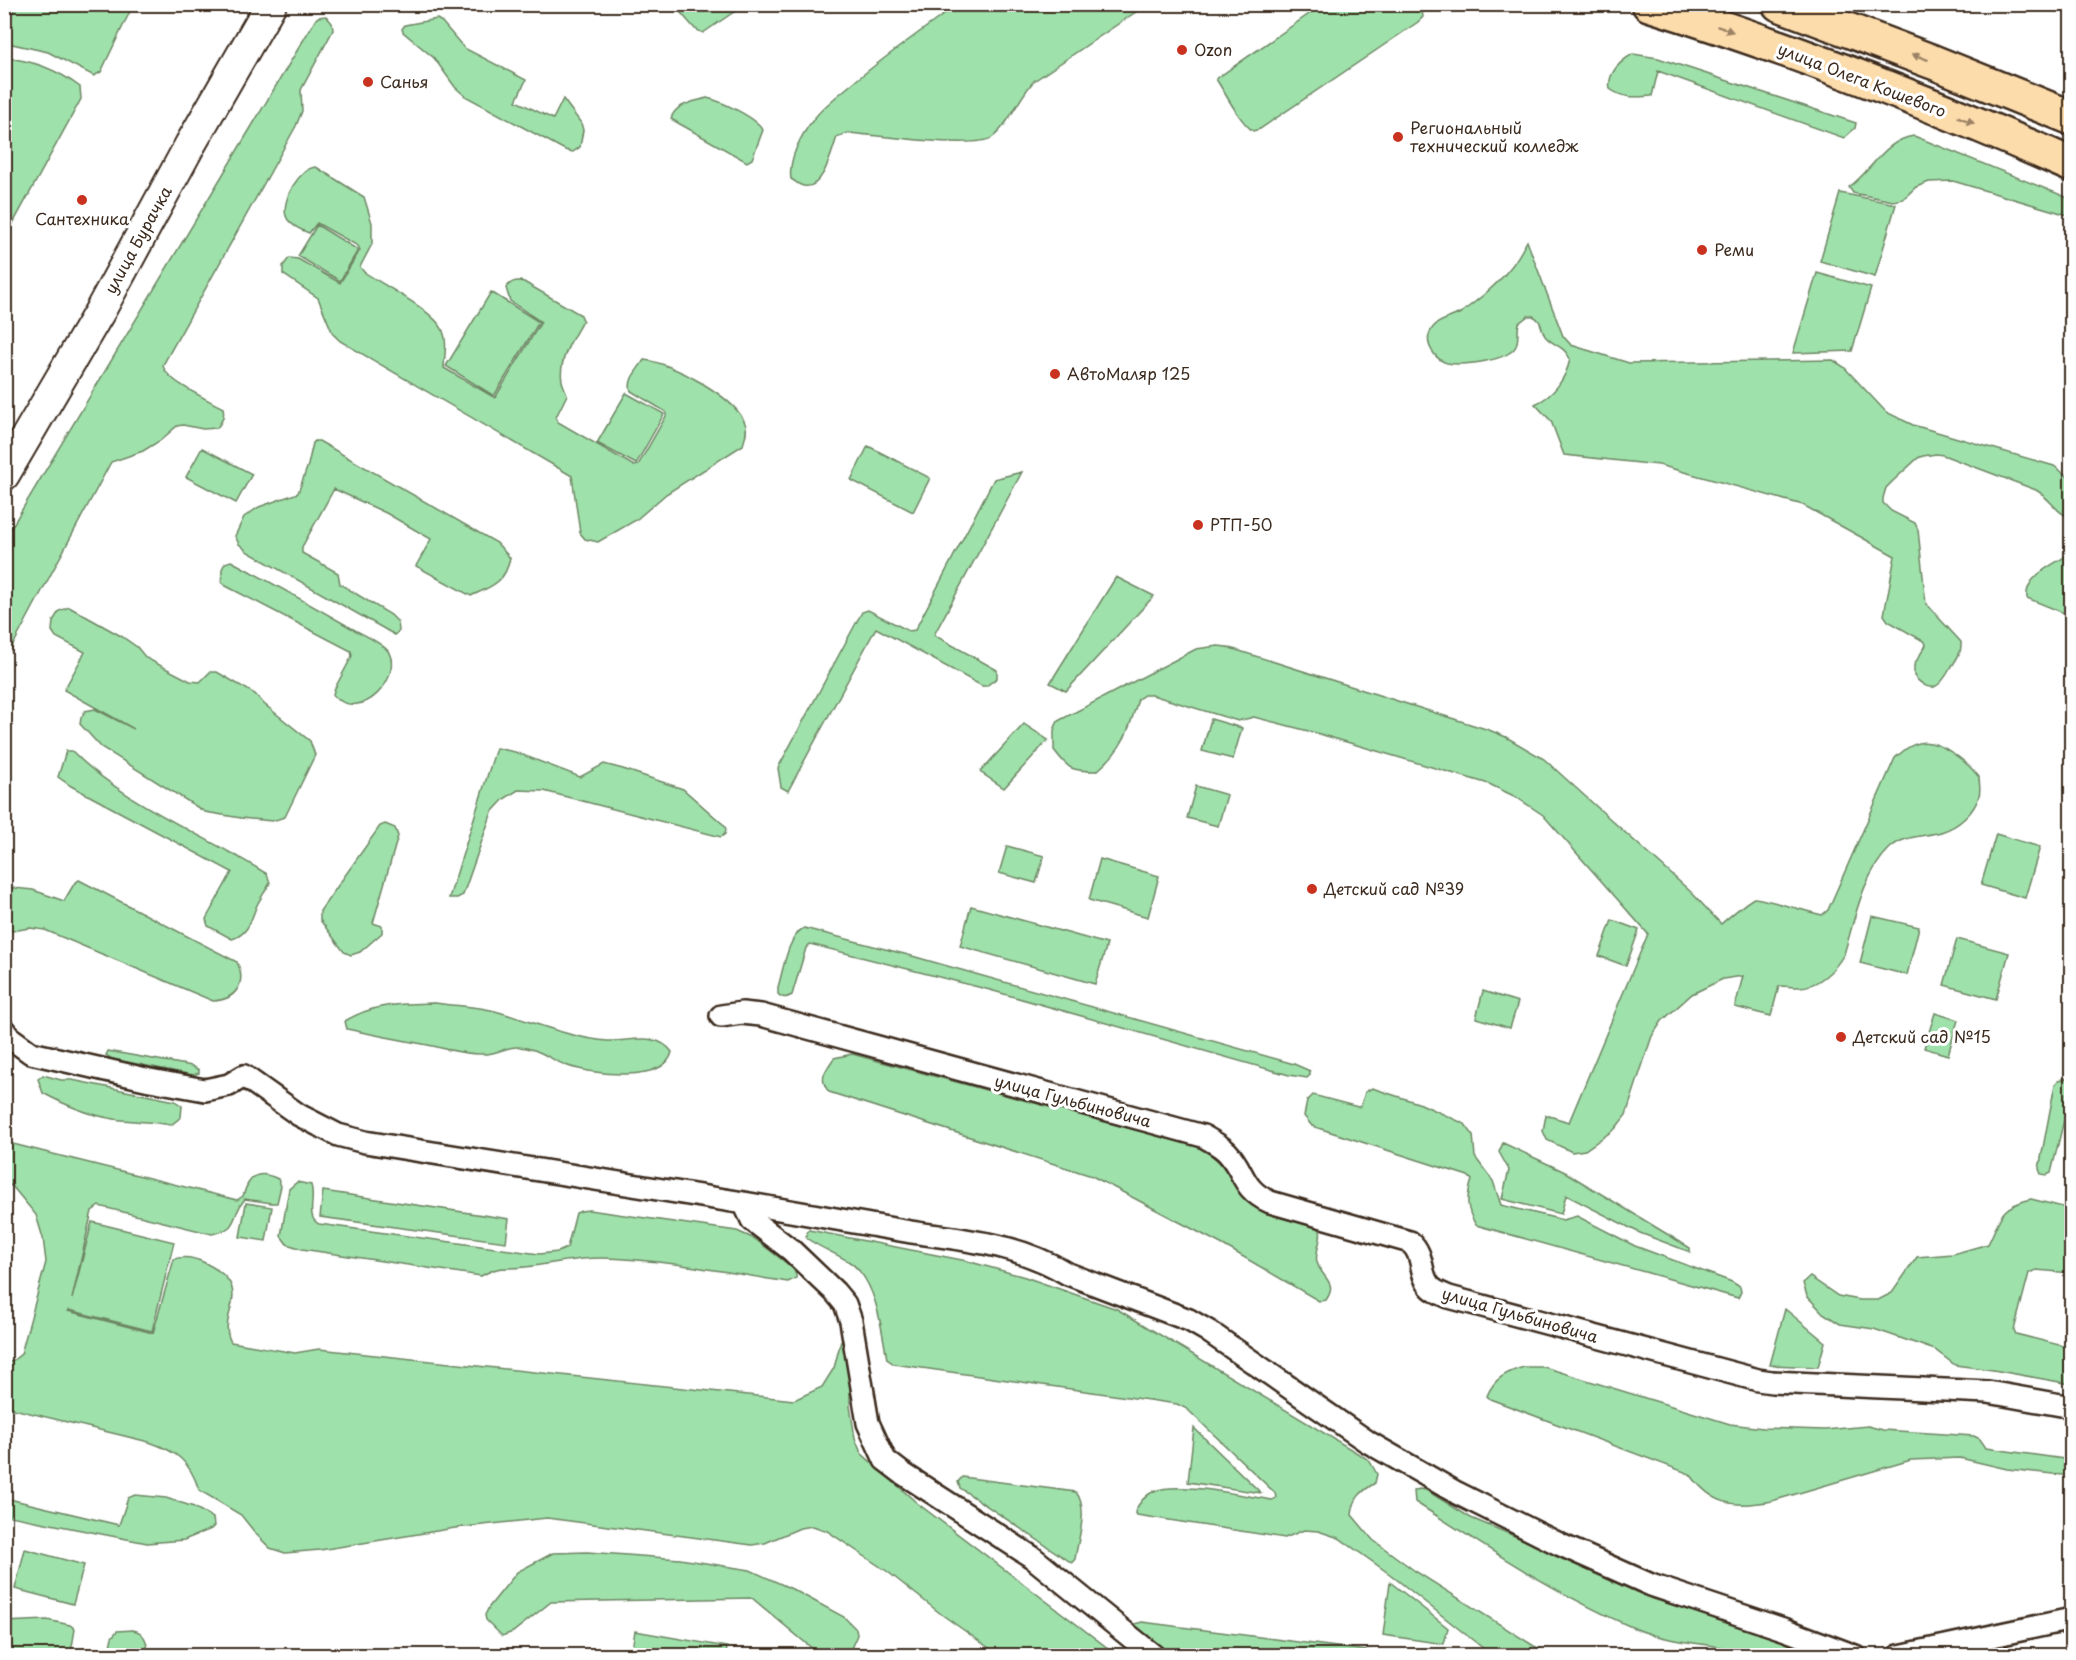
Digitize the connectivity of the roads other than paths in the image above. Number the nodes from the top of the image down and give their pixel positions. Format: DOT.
graph roads {
  1 [pos="272,4"];
  2 [pos="1649,4"];
  3 [pos="1779,4"];
  4 [pos="2072,118"];
  5 [pos="2072,165"];
  6 [pos="4,475"];
  7 [pos="721,1016"];
  8 [pos="4,1030"];
  9 [pos="744,1203"];
  10 [pos="2072,1407"];
  11 [pos="2072,1619"];
  12 [pos="1976,1647"];
  13 [pos="1154,1656"];
  14 [pos="1855,1656"];
  15 [pos="1899,1656"];
  1 -- 6 [label="main road, улица Бурачка"];
  2 -- 5 [label="highway, улица Олега Кошевого, one-way"];
  4 -- 3 [label="highway, one-way"];
  7 -- 10 [label="street, улица Гульбиновича"];
  8 -- 9 [label="street"];
  9 -- 13 [label="street"];
  9 -- 14 [label="street"];
  11 -- 12 [label="street"];
  12 -- 15 [label="street"];
}
